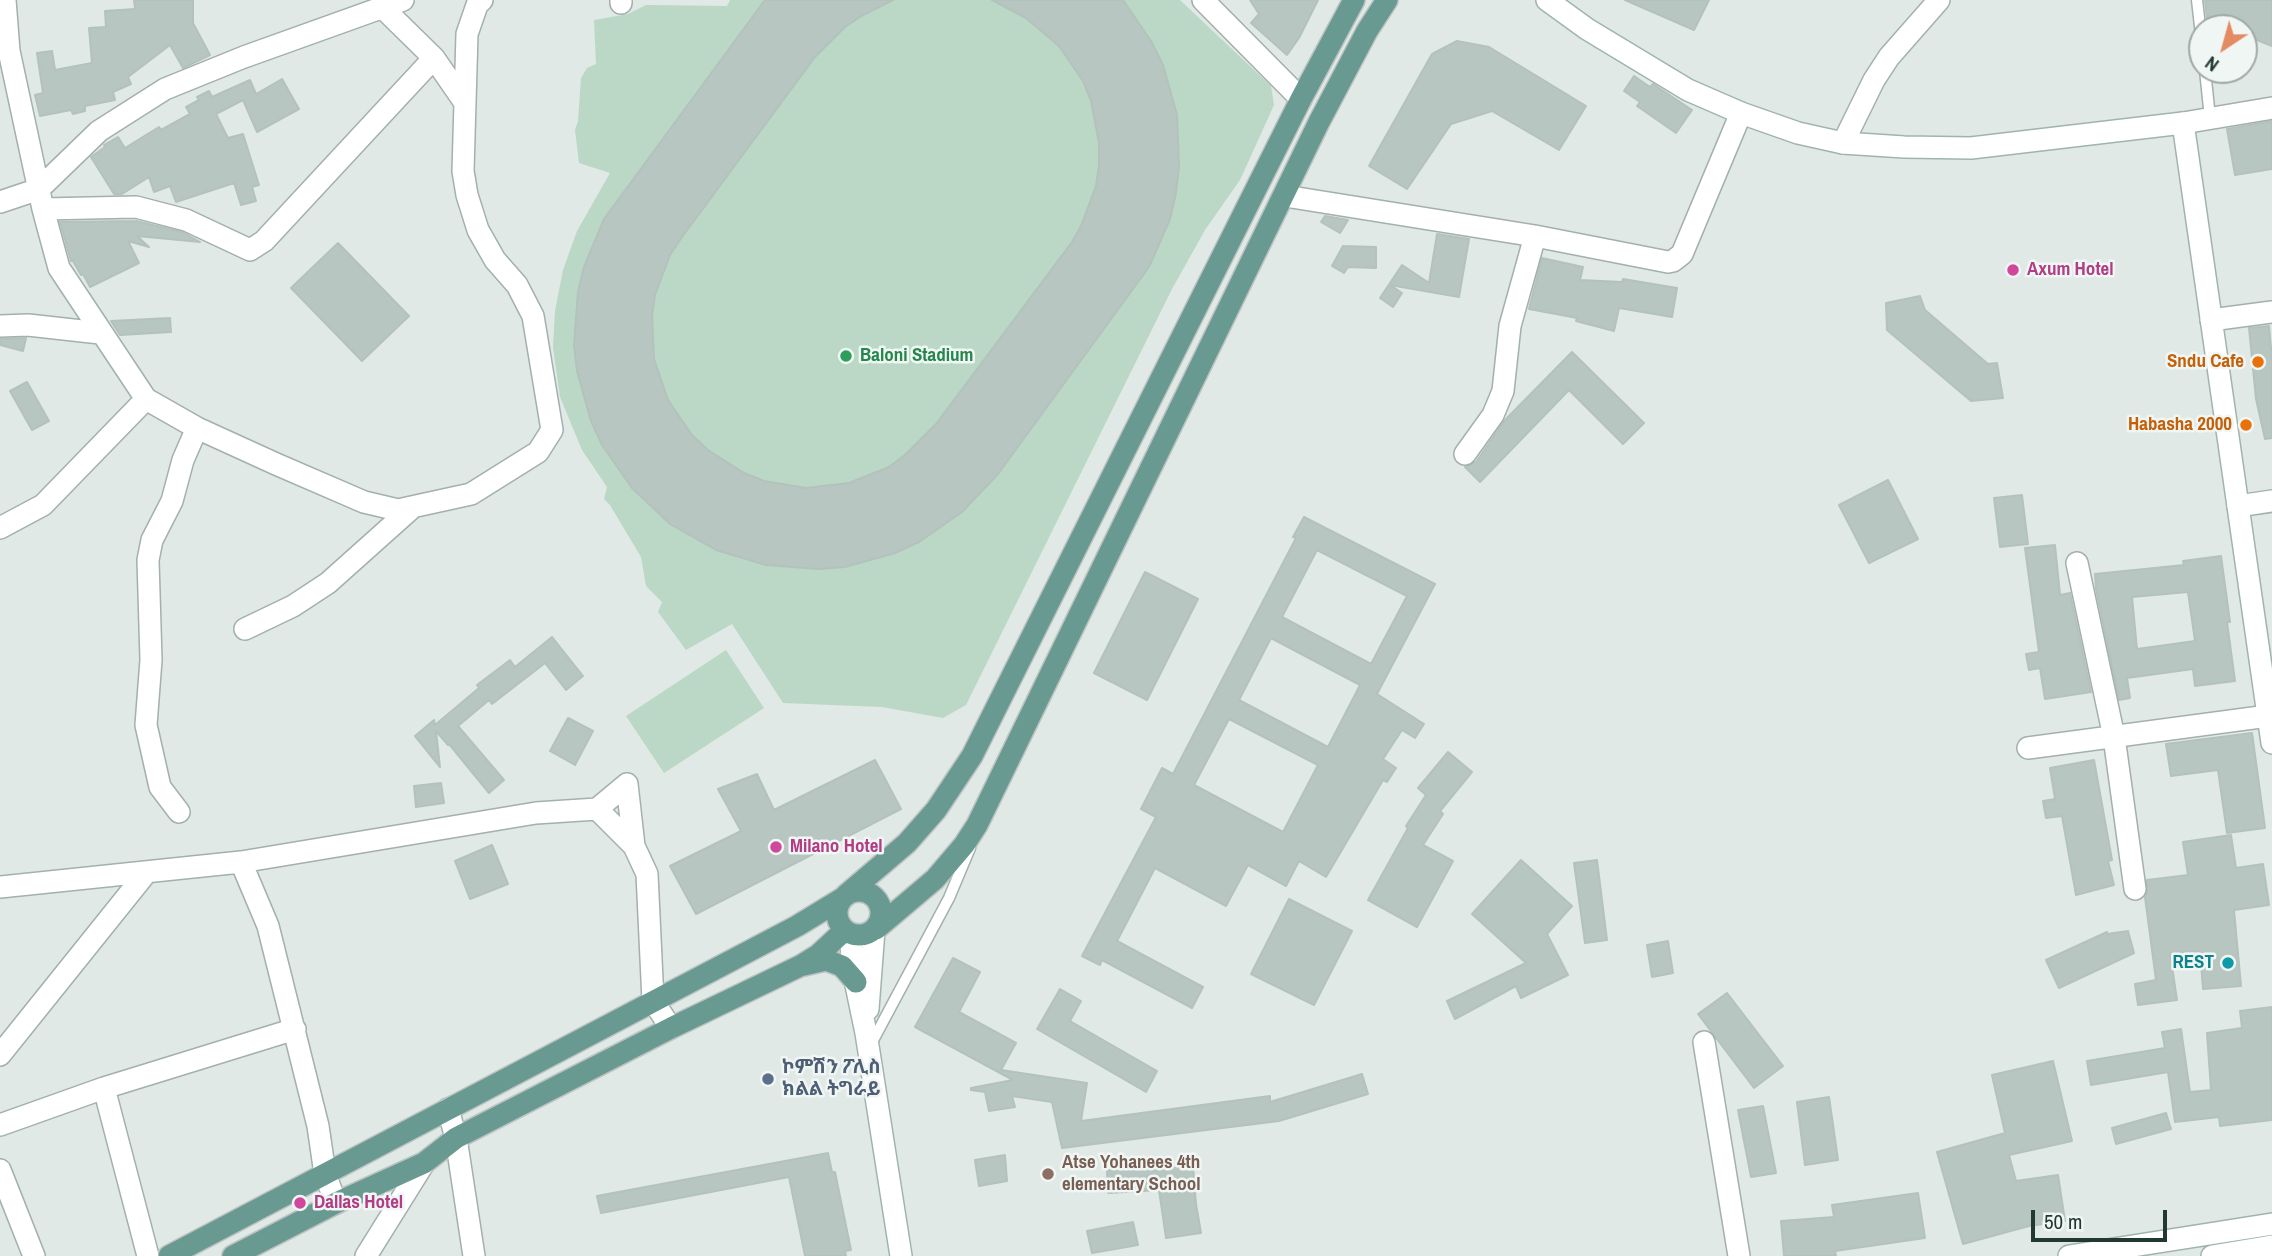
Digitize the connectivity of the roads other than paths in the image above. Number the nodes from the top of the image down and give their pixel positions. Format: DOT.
graph roads {
  1 [pos="5,0"];
  2 [pos="482,0"];
  3 [pos="1203,0"];
  4 [pos="1354,0"];
  5 [pos="1387,0"];
  6 [pos="1547,0"];
  7 [pos="1939,0"];
  8 [pos="393,4"];
  9 [pos="433,58"];
  10 [pos="2206,84"];
  11 [pos="1301,99"];
  12 [pos="465,103"];
  13 [pos="2272,108"];
  14 [pos="1741,113"];
  15 [pos="2210,118"];
  16 [pos="2183,123"];
  17 [pos="1843,143"];
  18 [pos="1285,196"];
  19 [pos="41,199"];
  20 [pos="0,202"];
  21 [pos="1535,236"];
  22 [pos="2272,312"];
  23 [pos="2211,320"];
  24 [pos="0,326"];
  25 [pos="100,332"];
  26 [pos="146,399"];
  27 [pos="197,428"];
  28 [pos="1465,454"];
  29 [pos="2272,501"];
  30 [pos="2238,506"];
  31 [pos="413,507"];
  32 [pos="0,528"];
  33 [pos="2077,563"];
  34 [pos="246,629"];
  35 [pos="2270,716"];
  36 [pos="2114,737"];
  37 [pos="2272,743"];
  38 [pos="2028,748"];
  39 [pos="597,809"];
  40 [pos="179,812"];
  41 [pos="977,825"];
  42 [pos="634,846"];
  43 [pos="241,862"];
  44 [pos="146,873"];
  45 [pos="0,887"];
  46 [pos="2135,890"];
  47 [pos="845,897"];
  48 [pos="875,929"];
  49 [pos="848,932"];
  50 [pos="802,965"];
  51 [pos="856,982"];
  52 [pos="653,1001"];
  53 [pos="671,1028"];
  54 [pos="295,1029"];
  55 [pos="867,1041"];
  56 [pos="1704,1042"];
  57 [pos="0,1055"];
  58 [pos="104,1088"];
  59 [pos="448,1109"];
  60 [pos="0,1125"];
  61 [pos="456,1138"];
  62 [pos="424,1163"];
  63 [pos="0,1170"];
  64 [pos="325,1174"];
  65 [pos="336,1203"];
  66 [pos="2272,1224"];
  67 [pos="2272,1246"];
  68 [pos="34,1256"];
  69 [pos="148,1256"];
  70 [pos="169,1256"];
  71 [pos="233,1256"];
  72 [pos="366,1256"];
  73 [pos="474,1256"];
  74 [pos="901,1256"];
  75 [pos="1739,1256"];
  76 [pos="2077,1256"];
  77 [pos="2212,1256"];
  1 -- 19 [label="street"];
  2 -- 12 [label="street"];
  3 -- 11 [label="street"];
  4 -- 11 [label="main road"];
  5 -- 18 [label="main road"];
  6 -- 14 [label="street"];
  7 -- 17 [label="street"];
  8 -- 9 [label="street"];
  8 -- 19 [label="street"];
  9 -- 12 [label="street"];
  9 -- 19 [label="street"];
  10 -- 15 [label="lane"];
  11 -- 47 [label="main road"];
  12 -- 31 [label="street"];
  13 -- 15 [label="street"];
  14 -- 17 [label="street"];
  14 -- 21 [label="street"];
  15 -- 16 [label="street"];
  16 -- 17 [label="street"];
  16 -- 23 [label="street"];
  18 -- 21 [label="street"];
  18 -- 41 [label="main road"];
  19 -- 20 [label="street"];
  19 -- 25 [label="street"];
  21 -- 28 [label="street"];
  22 -- 23 [label="street"];
  23 -- 30 [label="street"];
  24 -- 25 [label="street"];
  25 -- 26 [label="street"];
  26 -- 27 [label="street"];
  26 -- 32 [label="street"];
  27 -- 31 [label="street"];
  27 -- 40 [label="street"];
  29 -- 30 [label="street"];
  30 -- 35 [label="street"];
  31 -- 34 [label="street"];
  33 -- 36 [label="street"];
  35 -- 36 [label="street"];
  35 -- 37 [label="street"];
  36 -- 38 [label="street"];
  36 -- 46 [label="street"];
  39 -- 42 [label="street"];
  39 -- 42 [label="street"];
  39 -- 43 [label="street"];
  41 -- 48 [label="main road"];
  41 -- 55 [label="lane"];
  42 -- 52 [label="street"];
  43 -- 44 [label="street"];
  43 -- 54 [label="street"];
  44 -- 45 [label="street"];
  44 -- 57 [label="street"];
  47 -- 48 [label="main road"];
  47 -- 49 [label="main road"];
  47 -- 52 [label="main road"];
  48 -- 49 [label="main road"];
  48 -- 55 [label="street"];
  49 -- 50 [label="main road"];
  49 -- 51 [label="street"];
  50 -- 51 [label="main road"];
  50 -- 53 [label="main road"];
  51 -- 55 [label="street"];
  52 -- 53 [label="street"];
  52 -- 59 [label="main road"];
  53 -- 61 [label="main road"];
  54 -- 58 [label="street"];
  54 -- 64 [label="street"];
  55 -- 74 [label="street"];
  56 -- 75 [label="street"];
  58 -- 60 [label="street"];
  58 -- 69 [label="street"];
  59 -- 61 [label="street"];
  59 -- 64 [label="main road"];
  61 -- 62 [label="main road"];
  61 -- 73 [label="street"];
  62 -- 65 [label="main road"];
  62 -- 72 [label="street"];
  63 -- 68 [label="street"];
  64 -- 65 [label="street"];
  64 -- 70 [label="main road"];
  65 -- 71 [label="main road"];
  66 -- 76 [label="street"];
  67 -- 77 [label="street"];
}
